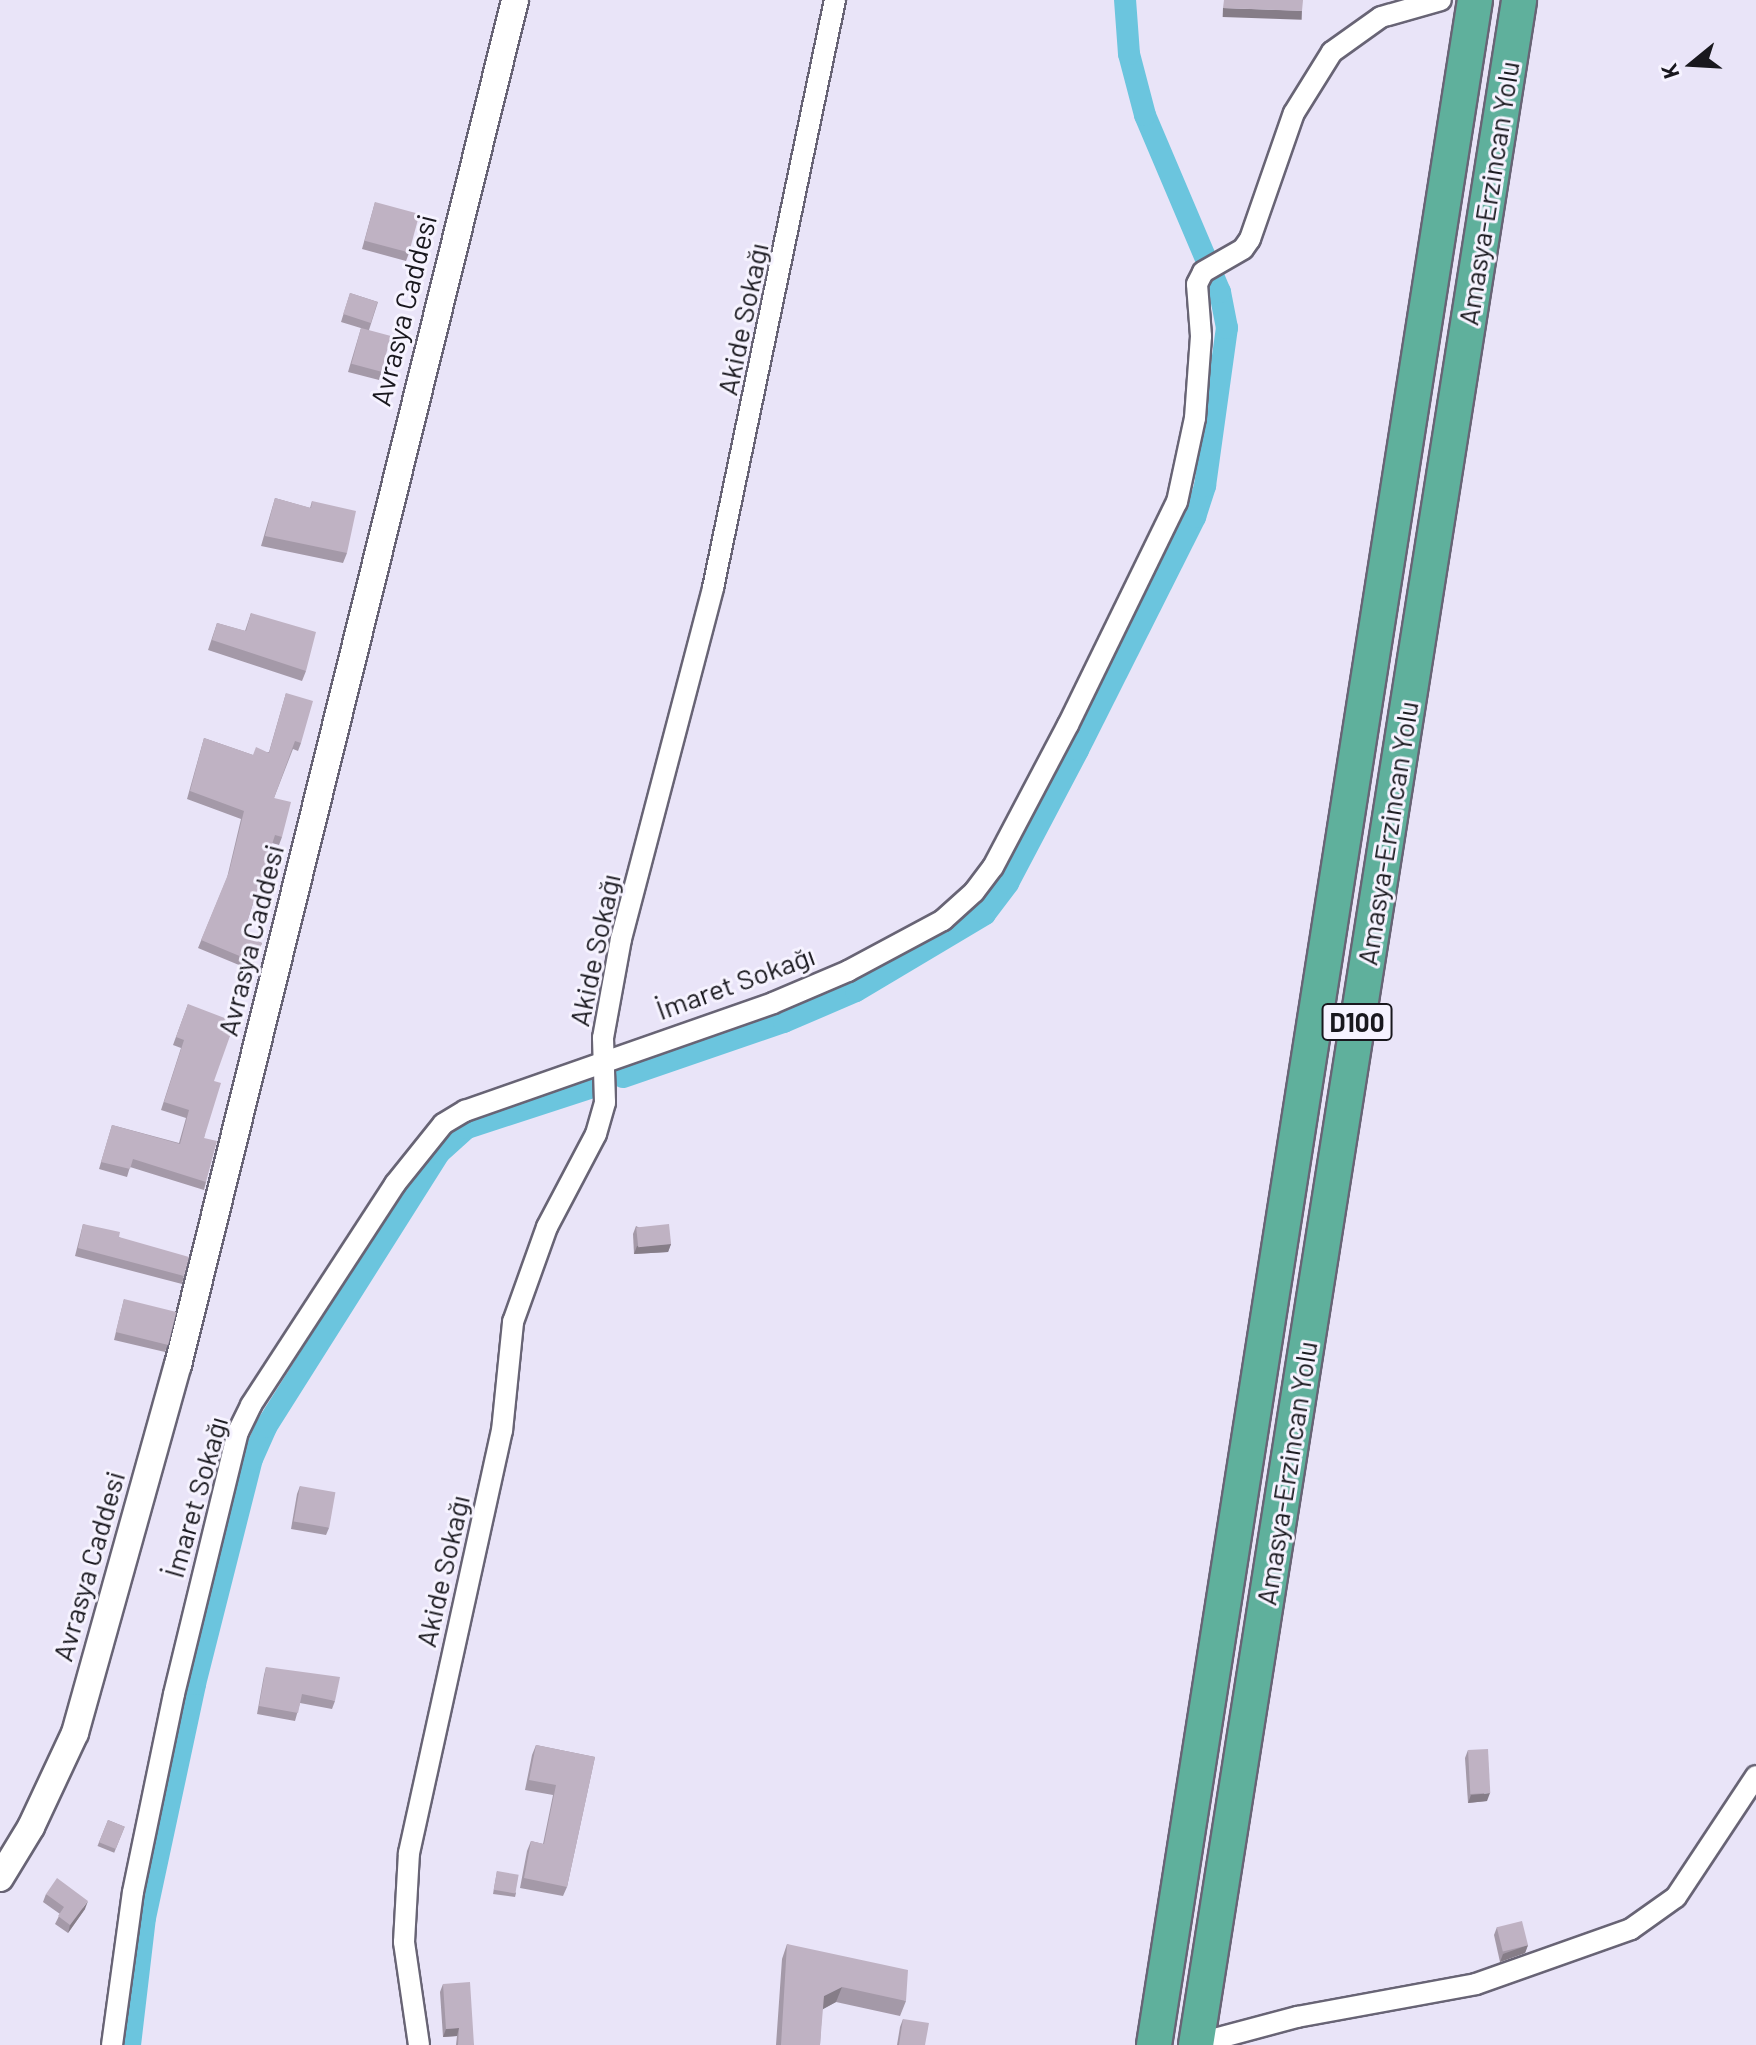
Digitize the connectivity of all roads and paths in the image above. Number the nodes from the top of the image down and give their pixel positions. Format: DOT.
graph roads {
  1 [pos="515,0"];
  2 [pos="835,0"];
  3 [pos="1441,0"];
  4 [pos="1475,0"];
  5 [pos="1519,0"];
  6 [pos="603,1060"];
  7 [pos="1756,1776"];
  8 [pos="0,1878"];
  9 [pos="1151,2044"];
  10 [pos="1196,2044"];
  11 [pos="112,2045"];
  12 [pos="419,2045"];
  1 -- 8 [label="street, Avrasya Caddesi"];
  2 -- 6 [label="street, Akide Sokağı"];
  3 -- 6 [label="street, İmaret Sokağı"];
  4 -- 9 [label="highway, Amasya-Erzincan Yolu / D100"];
  5 -- 10 [label="highway, Amasya-Erzincan Yolu / D100"];
  6 -- 11 [label="street, İmaret Sokağı"];
  6 -- 12 [label="street, Akide Sokağı"];
  7 -- 10 [label="street"];
}
